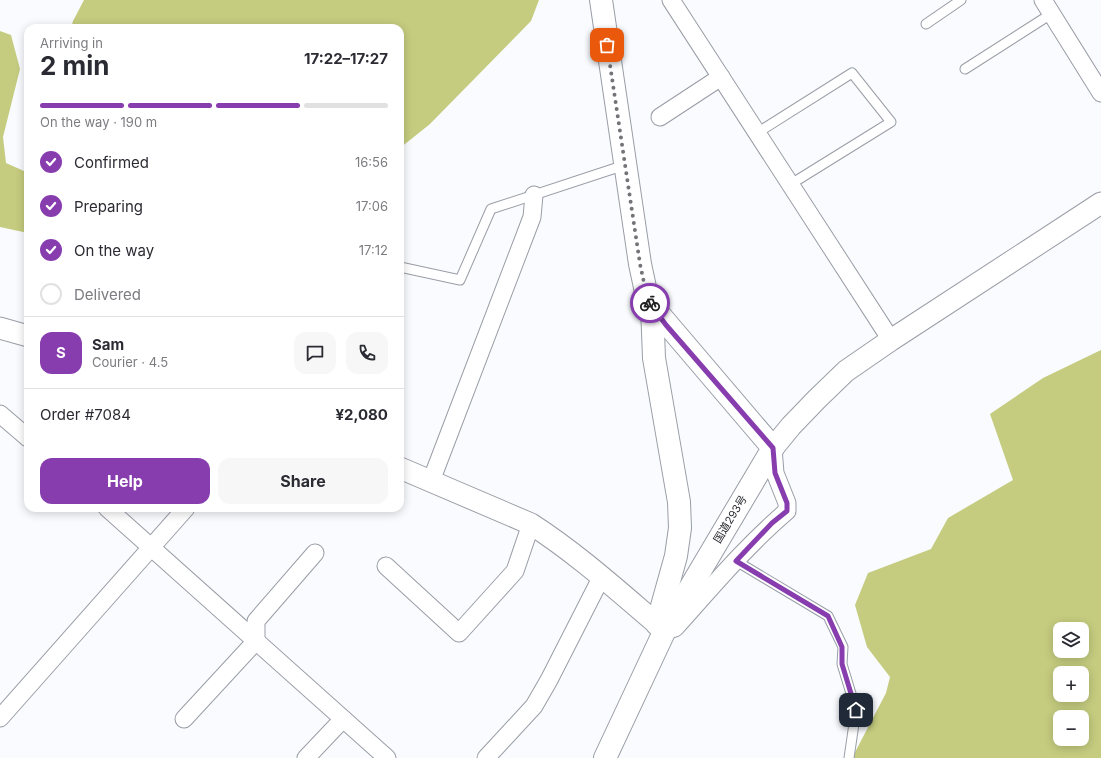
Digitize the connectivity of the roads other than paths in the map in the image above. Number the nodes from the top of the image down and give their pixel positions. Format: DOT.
graph roads {
  1 [pos="601,0"];
  2 [pos="671,0"];
  3 [pos="962,0"];
  4 [pos="1047,7"];
  5 [pos="926,24"];
  6 [pos="965,69"];
  7 [pos="721,77"];
  8 [pos="1101,93"];
  9 [pos="660,117"];
  10 [pos="757,133"];
  11 [pos="625,165"];
  12 [pos="791,184"];
  13 [pos="534,195"];
  14 [pos="1101,204"];
  15 [pos="404,268"];
  16 [pos="652,306"];
  17 [pos="0,328"];
  18 [pos="24,335"];
  19 [pos="891,340"];
  20 [pos="0,414"];
  21 [pos="24,435"];
  22 [pos="773,448"];
  23 [pos="404,470"];
  24 [pos="432,481"];
  25 [pos="112,512"];
  26 [pos="182,512"];
  27 [pos="532,524"];
  28 [pos="151,547"];
  29 [pos="315,553"];
  30 [pos="736,561"];
  31 [pos="386,566"];
  32 [pos="602,576"];
  33 [pos="659,634"];
  34 [pos="256,641"];
  35 [pos="0,718"];
  36 [pos="184,719"];
  37 [pos="343,719"];
  38 [pos="306,758"];
  39 [pos="387,758"];
  40 [pos="486,758"];
  41 [pos="605,758"];
  42 [pos="849,758"];
  1 -- 11 [label="highway, 国道293号"];
  2 -- 7 [label="street"];
  3 -- 5 [label="lane"];
  4 -- 6 [label="lane"];
  4 -- 8 [label="street"];
  7 -- 9 [label="street"];
  7 -- 10 [label="street"];
  10 -- 12 [label="street"];
  10 -- 12 [label="lane"];
  11 -- 13 [label="lane"];
  11 -- 16 [label="highway, 国道293号"];
  12 -- 19 [label="street"];
  13 -- 15 [label="lane"];
  13 -- 24 [label="street"];
  14 -- 19 [label="street"];
  16 -- 22 [label="highway, 国道293号"];
  16 -- 33 [label="highway, 国道293号"];
  17 -- 18 [label="street"];
  19 -- 22 [label="street"];
  20 -- 21 [label="street"];
  22 -- 30 [label="street"];
  22 -- 33 [label="highway, 国道293号"];
  23 -- 24 [label="street"];
  24 -- 27 [label="street"];
  25 -- 28 [label="street"];
  26 -- 28 [label="street"];
  27 -- 31 [label="street"];
  27 -- 32 [label="street"];
  28 -- 34 [label="street"];
  28 -- 35 [label="street"];
  29 -- 34 [label="street"];
  30 -- 33 [label="street"];
  30 -- 42 [label="lane"];
  32 -- 33 [label="street"];
  32 -- 40 [label="street"];
  33 -- 41 [label="highway, 国道293号"];
  34 -- 36 [label="street"];
  34 -- 37 [label="street"];
  37 -- 38 [label="street"];
  37 -- 39 [label="street"];
}
